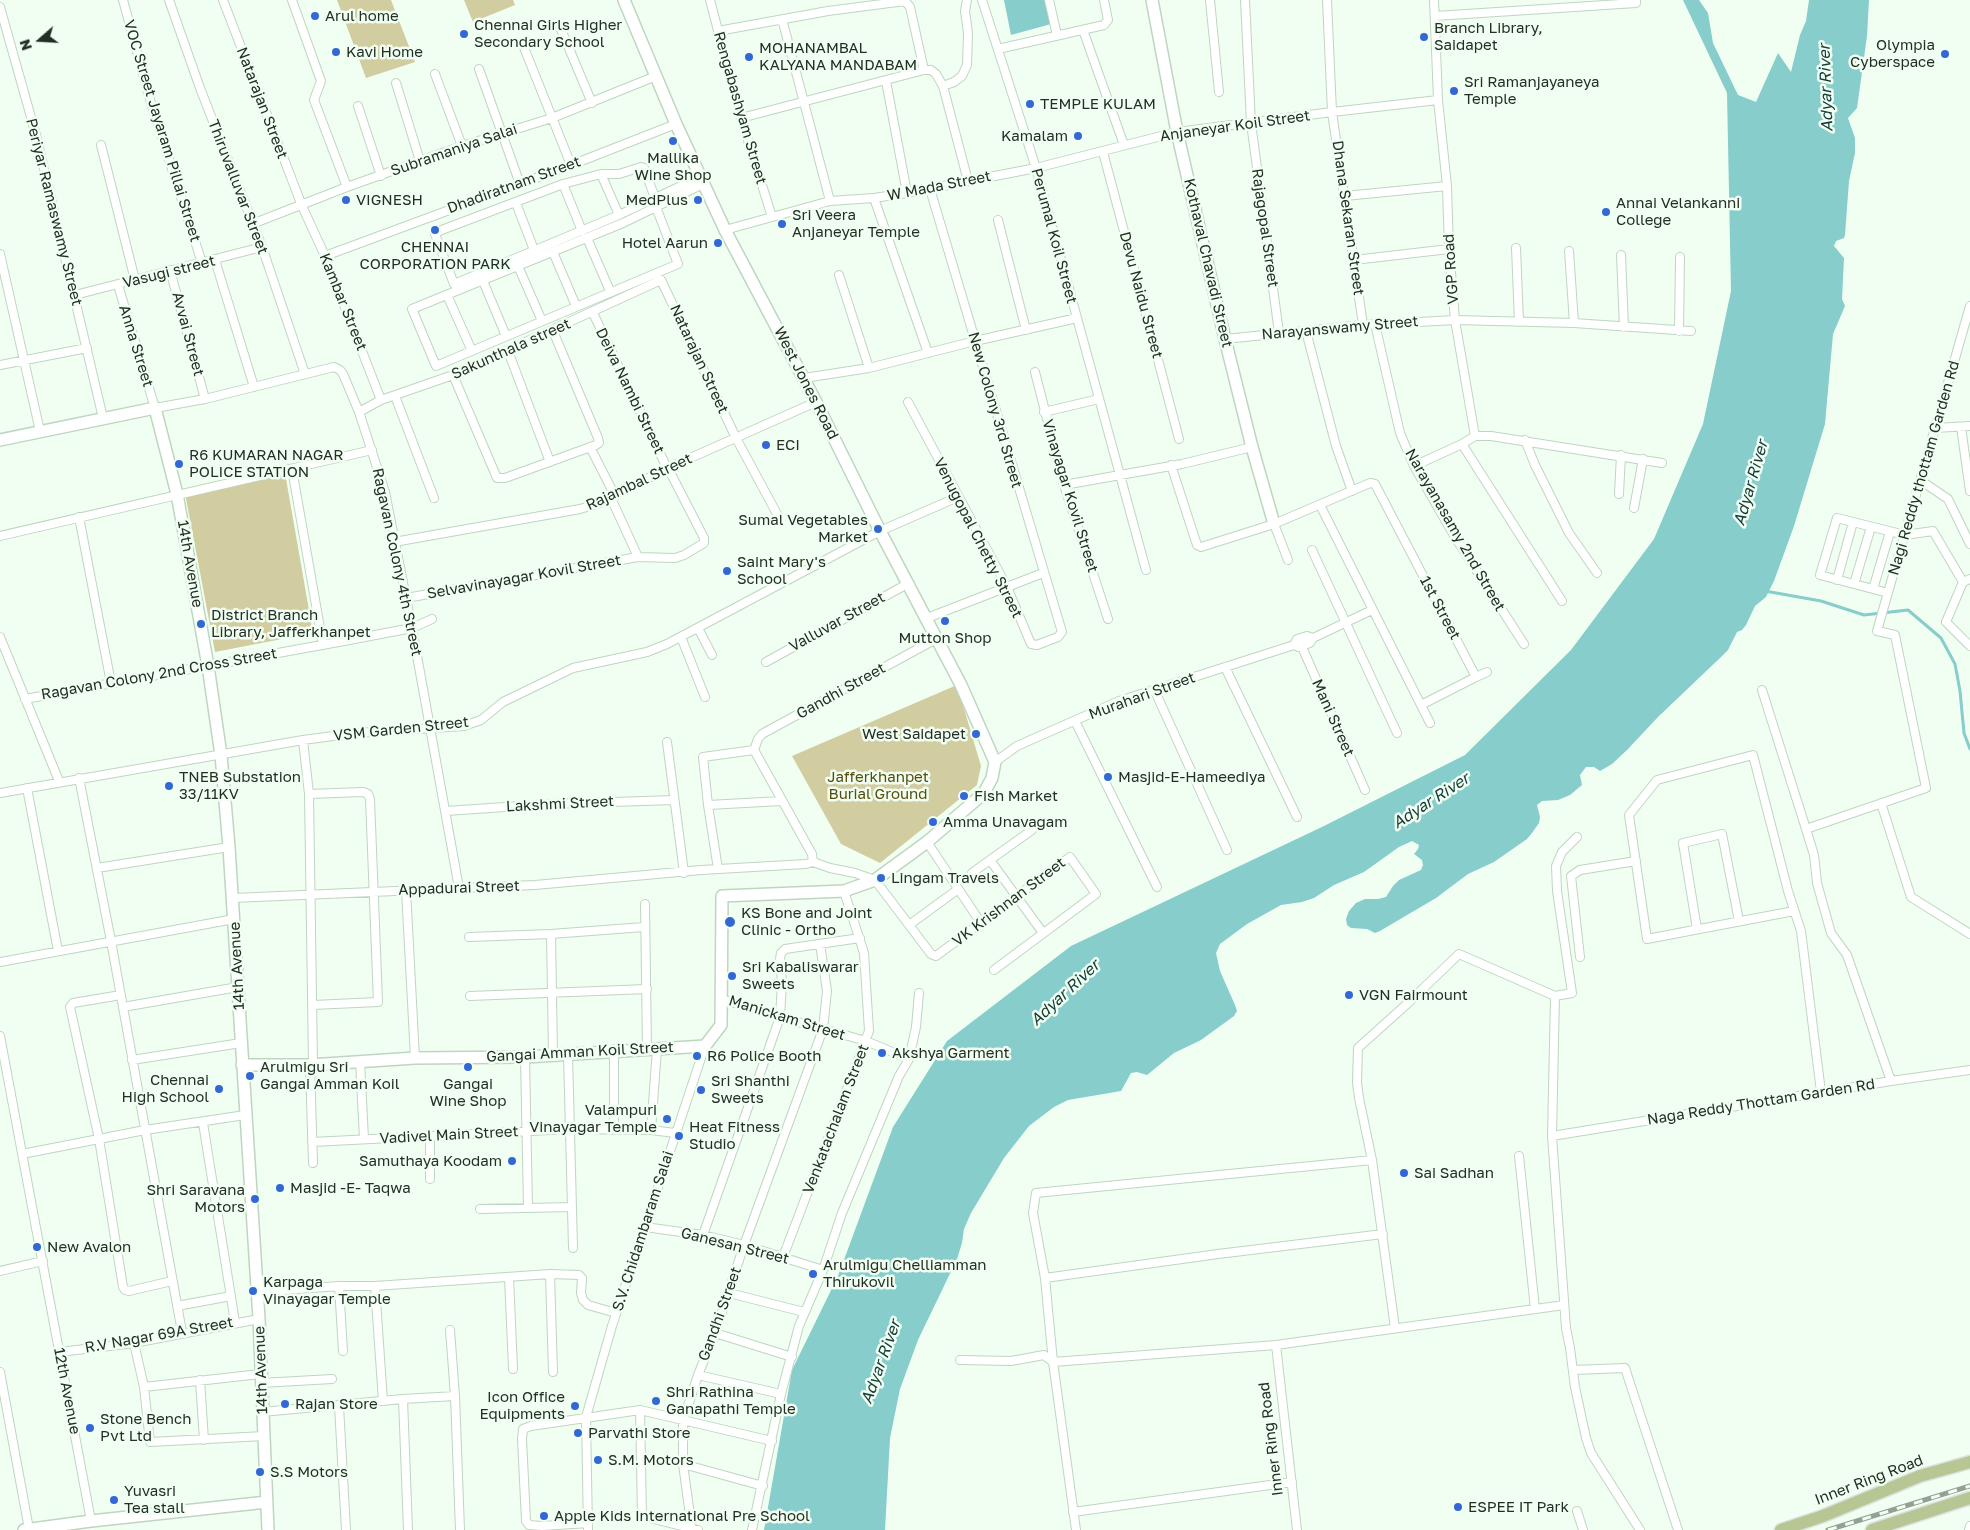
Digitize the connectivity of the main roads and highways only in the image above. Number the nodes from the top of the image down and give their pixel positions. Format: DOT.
graph roads {
  1 [pos="1970,1462"];
  2 [pos="1970,1498"];
  3 [pos="1781,1530"];
  4 [pos="1872,1530"];
  1 -- 3 [label="main road, Inner Ring Road"];
  2 -- 4 [label="main road"];
}
